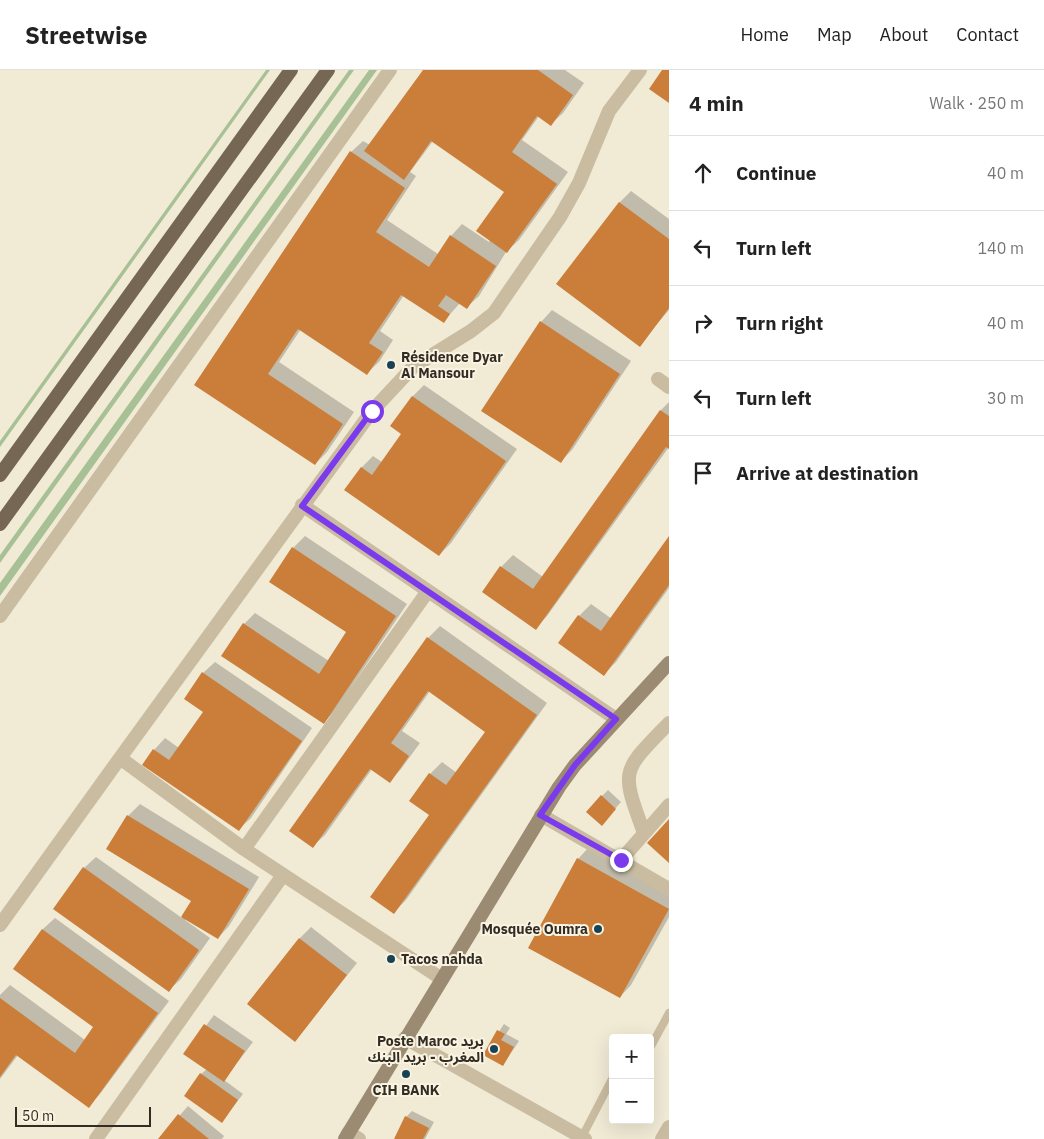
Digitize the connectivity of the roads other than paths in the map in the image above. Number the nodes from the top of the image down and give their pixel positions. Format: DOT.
graph roads {
  1 [pos="291,70"];
  2 [pos="328,70"];
  3 [pos="390,70"];
  4 [pos="640,70"];
  5 [pos="0,475"];
  6 [pos="302,506"];
  7 [pos="0,524"];
  8 [pos="428,591"];
  9 [pos="0,616"];
  10 [pos="669,663"];
  11 [pos="616,719"];
  12 [pos="669,723"];
  13 [pos="120,758"];
  14 [pos="669,805"];
  15 [pos="540,815"];
  16 [pos="644,833"];
  17 [pos="244,849"];
  18 [pos="621,860"];
  19 [pos="283,875"];
  20 [pos="669,889"];
  21 [pos="0,925"];
  22 [pos="442,979"];
  23 [pos="669,1013"];
  24 [pos="404,1038"];
  25 [pos="654,1041"];
  26 [pos="612,1079"];
  27 [pos="669,1127"];
  28 [pos="350,1137"];
  29 [pos="582,1138"];
  30 [pos="96,1139"];
  31 [pos="662,1139"];
  1 -- 5 [label="main road"];
  2 -- 7 [label="main road"];
  3 -- 9 [label="street"];
  4 -- 6 [label="street"];
  6 -- 8 [label="street"];
  6 -- 13 [label="street"];
  8 -- 11 [label="street"];
  8 -- 17 [label="street"];
  10 -- 11 [label="main road"];
  11 -- 15 [label="main road"];
  12 -- 16 [label="street"];
  13 -- 17 [label="street"];
  13 -- 21 [label="street"];
  14 -- 16 [label="street"];
  15 -- 18 [label="street"];
  15 -- 22 [label="main road"];
  16 -- 18 [label="street"];
  17 -- 19 [label="street"];
  18 -- 20 [label="street"];
  19 -- 22 [label="street"];
  19 -- 30 [label="street"];
  22 -- 24 [label="main road"];
  23 -- 25 [label="lane"];
  24 -- 28 [label="main road"];
  24 -- 29 [label="street"];
  26 -- 29 [label="lane"];
  27 -- 31 [label="street"];
}
